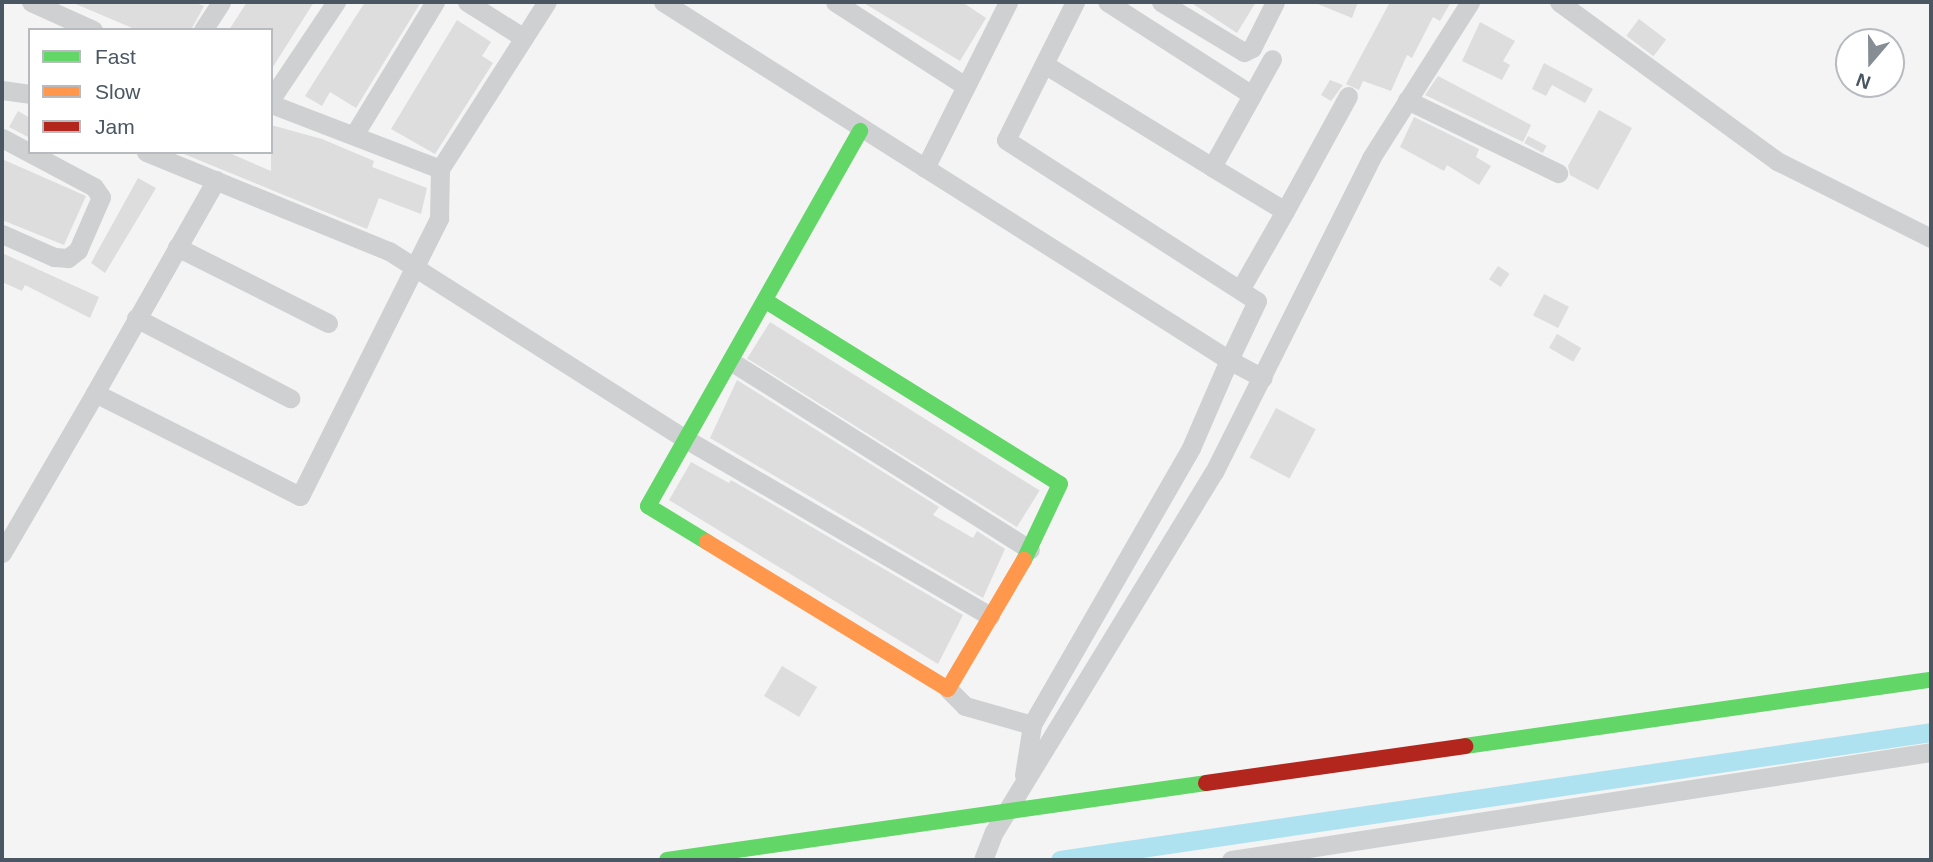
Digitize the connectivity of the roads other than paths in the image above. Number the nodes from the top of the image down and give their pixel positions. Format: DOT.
graph roads {
  1 [pos="31,2"];
  2 [pos="221,2"];
  3 [pos="336,2"];
  4 [pos="435,2"];
  5 [pos="467,2"];
  6 [pos="547,2"];
  7 [pos="663,2"];
  8 [pos="835,2"];
  9 [pos="1076,2"];
  10 [pos="1107,2"];
  11 [pos="1161,2"];
  12 [pos="1276,2"];
  13 [pos="1470,2"];
  14 [pos="1559,2"];
  15 [pos="1003,3"];
  16 [pos="1181,7"];
  17 [pos="86,28"];
  18 [pos="204,28"];
  19 [pos="524,37"];
  20 [pos="1272,59"];
  21 [pos="1044,64"];
  22 [pos="964,85"];
  23 [pos="28,94"];
  24 [pos="1252,95"];
  25 [pos="1348,96"];
  26 [pos="4,97"];
  27 [pos="273,98"];
  28 [pos="1407,100"];
  29 [pos="273,102"];
  30 [pos="860,131"];
  31 [pos="354,135"];
  32 [pos="2,138"];
  33 [pos="28,152"];
  34 [pos="32,154"];
  35 [pos="151,154"];
  36 [pos="1212,167"];
  37 [pos="925,168"];
  38 [pos="440,169"];
  39 [pos="1558,173"];
  40 [pos="216,180"];
  41 [pos="1285,211"];
  42 [pos="2,233"];
  43 [pos="1931,238"];
  44 [pos="177,247"];
  45 [pos="415,267"];
  46 [pos="1240,290"];
  47 [pos="766,301"];
  48 [pos="136,318"];
  49 [pos="328,324"];
  50 [pos="1229,360"];
  51 [pos="732,362"];
  52 [pos="1263,378"];
  53 [pos="95,393"];
  54 [pos="290,398"];
  55 [pos="684,438"];
  56 [pos="1030,550"];
  57 [pos="2,553"];
  58 [pos="990,616"];
  59 [pos="1931,680"];
  60 [pos="948,690"];
  61 [pos="1032,724"];
  62 [pos="1931,752"];
  63 [pos="1023,784"];
  64 [pos="1006,811"];
  65 [pos="667,860"];
  66 [pos="983,860"];
  67 [pos="1231,860"];
  1 -- 17 [label="street"];
  2 -- 18 [label="street"];
  3 -- 27 [label="street"];
  4 -- 31 [label="street"];
  5 -- 19 [label="street"];
  6 -- 19 [label="street"];
  7 -- 30 [label="street"];
  8 -- 22 [label="street"];
  9 -- 21 [label="street"];
  10 -- 24 [label="street"];
  11 -- 16 [label="street"];
  12 -- 16 [label="street"];
  13 -- 28 [label="street"];
  14 -- 43 [label="street"];
  15 -- 22 [label="street"];
  19 -- 38 [label="street"];
  20 -- 24 [label="street"];
  21 -- 36 [label="street"];
  21 -- 46 [label="street"];
  22 -- 37 [label="street"];
  23 -- 26 [label="street"];
  24 -- 36 [label="street"];
  25 -- 41 [label="street"];
  28 -- 39 [label="street"];
  28 -- 52 [label="street"];
  29 -- 31 [label="street"];
  30 -- 37 [label="street"];
  30 -- 47 [label="street"];
  31 -- 38 [label="street"];
  32 -- 33 [label="street"];
  34 -- 42 [label="street"];
  35 -- 40 [label="street"];
  36 -- 41 [label="street"];
  37 -- 50 [label="street"];
  38 -- 45 [label="street"];
  40 -- 44 [label="street"];
  40 -- 45 [label="street"];
  41 -- 46 [label="street"];
  44 -- 48 [label="street"];
  44 -- 49 [label="street"];
  45 -- 53 [label="street"];
  45 -- 55 [label="street"];
  46 -- 50 [label="street"];
  47 -- 51 [label="street"];
  47 -- 56 [label="street"];
  48 -- 53 [label="street"];
  48 -- 54 [label="street"];
  50 -- 52 [label="street"];
  50 -- 61 [label="street"];
  51 -- 55 [label="street"];
  51 -- 56 [label="street"];
  52 -- 63 [label="street"];
  53 -- 57 [label="street"];
  55 -- 58 [label="street"];
  55 -- 60 [label="street"];
  56 -- 58 [label="street"];
  58 -- 60 [label="street"];
  59 -- 64 [label="street"];
  60 -- 61 [label="street"];
  61 -- 63 [label="street"];
  62 -- 67 [label="street"];
  63 -- 64 [label="street"];
  64 -- 65 [label="street"];
  64 -- 66 [label="street"];
}
